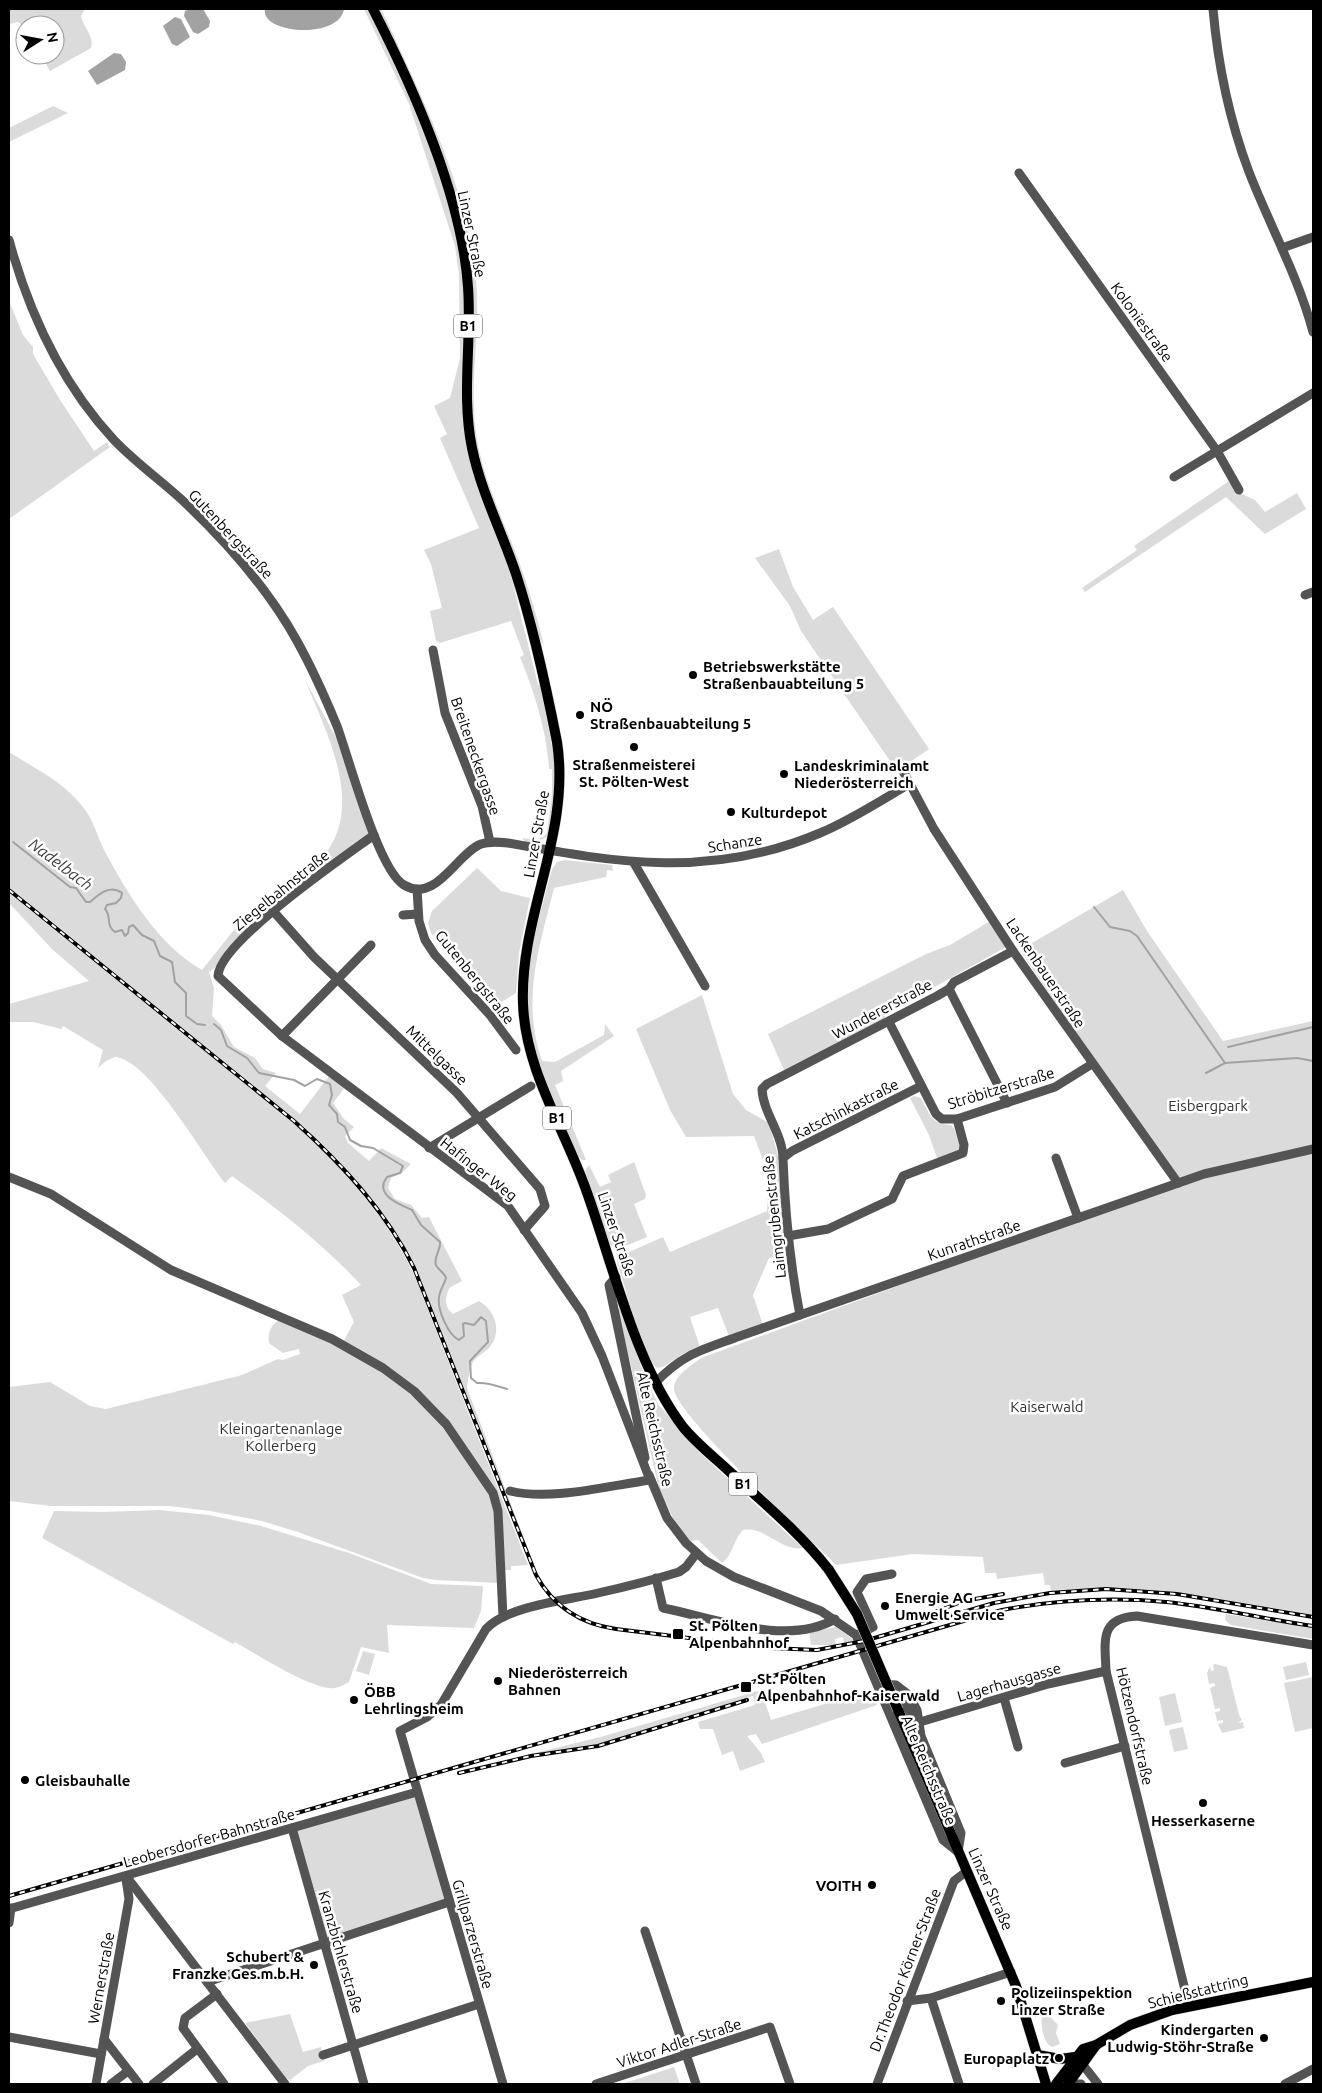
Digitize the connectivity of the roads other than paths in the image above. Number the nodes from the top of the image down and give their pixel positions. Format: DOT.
graph roads {
  1 [pos="373,9"];
  2 [pos="1213,9"];
  3 [pos="1019,173"];
  4 [pos="1313,237"];
  5 [pos="9,240"];
  6 [pos="1282,248"];
  7 [pos="1313,332"];
  8 [pos="1313,393"];
  9 [pos="1217,452"];
  10 [pos="1174,477"];
  11 [pos="1239,490"];
  12 [pos="433,650"];
  13 [pos="903,772"];
  14 [pos="909,784"];
  15 [pos="374,835"];
  16 [pos="490,842"];
  17 [pos="551,851"];
  18 [pos="634,863"];
  19 [pos="418,889"];
  20 [pos="274,912"];
  21 [pos="418,914"];
  22 [pos="403,915"];
  23 [pos="371,945"];
  24 [pos="1013,951"];
  25 [pos="218,976"];
  26 [pos="337,980"];
  27 [pos="706,986"];
  28 [pos="949,989"];
  29 [pos="889,1022"];
  30 [pos="282,1036"];
  31 [pos="516,1050"];
  32 [pos="1092,1064"];
  33 [pos="531,1086"];
  34 [pos="921,1086"];
  35 [pos="762,1089"];
  36 [pos="1008,1103"];
  37 [pos="478,1117"];
  38 [pos="956,1119"];
  39 [pos="429,1148"];
  40 [pos="1313,1149"];
  41 [pos="783,1158"];
  42 [pos="1056,1158"];
  43 [pos="9,1176"];
  44 [pos="1178,1183"];
  45 [pos="1078,1218"];
  46 [pos="524,1230"];
  47 [pos="788,1236"];
  48 [pos="616,1277"];
  49 [pos="800,1315"];
  50 [pos="655,1383"];
  51 [pos="633,1395"];
  52 [pos="617,1398"];
  53 [pos="650,1480"];
  54 [pos="510,1491"];
  55 [pos="696,1554"];
  56 [pos="892,1574"];
  57 [pos="656,1578"];
  58 [pos="503,1617"];
  59 [pos="835,1619"];
  60 [pos="856,1635"];
  61 [pos="1313,1645"];
  62 [pos="1106,1671"];
  63 [pos="878,1684"];
  64 [pos="1004,1698"];
  65 [pos="887,1704"];
  66 [pos="920,1722"];
  67 [pos="1125,1746"];
  68 [pos="1018,1747"];
  69 [pos="1065,1763"];
  70 [pos="416,1792"];
  71 [pos="292,1828"];
  72 [pos="958,1852"];
  73 [pos="967,1871"];
  74 [pos="126,1876"];
  75 [pos="449,1902"];
  76 [pos="10,1908"];
  77 [pos="9,1923"];
  78 [pos="645,1931"];
  79 [pos="324,1943"];
  80 [pos="1011,1972"];
  81 [pos="207,1982"];
  82 [pos="1313,1983"];
  83 [pos="217,1994"];
  84 [pos="931,1998"];
  85 [pos="907,2001"];
  86 [pos="479,2004"];
  87 [pos="1189,2006"];
  88 [pos="9,2036"];
  89 [pos="104,2039"];
  90 [pos="353,2046"];
  91 [pos="197,2049"];
  92 [pos="101,2054"];
  93 [pos="686,2054"];
  94 [pos="323,2055"];
  95 [pos="1038,2056"];
  96 [pos="1079,2061"];
  97 [pos="1313,2070"];
  98 [pos="128,2071"];
  99 [pos="96,2084"];
  100 [pos="111,2084"];
  101 [pos="139,2084"];
  102 [pos="153,2084"];
  103 [pos="224,2084"];
  104 [pos="285,2084"];
  105 [pos="364,2084"];
  106 [pos="503,2084"];
  107 [pos="596,2084"];
  108 [pos="696,2084"];
  109 [pos="790,2084"];
  110 [pos="877,2084"];
  111 [pos="959,2084"];
  112 [pos="1046,2084"];
  113 [pos="1056,2084"];
  114 [pos="1068,2084"];
  115 [pos="1076,2084"];
  116 [pos="1081,2084"];
  117 [pos="1098,2084"];
  118 [pos="1285,2084"];
  1 -- 17 [label="main road, Linzer Straße / B1"];
  2 -- 6 [label="street"];
  3 -- 9 [label="street, Koloniestraße"];
  4 -- 6 [label="street"];
  5 -- 15 [label="street, Gutenbergstraße"];
  6 -- 7 [label="street"];
  8 -- 9 [label="street"];
  9 -- 10 [label="street"];
  9 -- 11 [label="street, Koloniestraße"];
  12 -- 16 [label="street, Breiteneckergasse"];
  13 -- 14 [label="street, Lackenbauerstraße"];
  14 -- 18 [label="street, Schanze"];
  14 -- 24 [label="street, Lackenbauerstraße"];
  15 -- 19 [label="street, Gutenbergstraße"];
  15 -- 20 [label="street, Ziegelbahnstraße"];
  16 -- 17 [label="street"];
  16 -- 19 [label="street"];
  17 -- 18 [label="street, Schanze"];
  17 -- 48 [label="main road, Linzer Straße / B1"];
  18 -- 27 [label="street"];
  19 -- 21 [label="street, Gutenbergstraße"];
  20 -- 25 [label="street, Ziegelbahnstraße"];
  20 -- 26 [label="street, Mittelgasse"];
  21 -- 22 [label="street"];
  21 -- 31 [label="street, Gutenbergstraße"];
  23 -- 26 [label="street"];
  24 -- 28 [label="street, Wundererstraße"];
  24 -- 32 [label="street, Lackenbauerstraße"];
  25 -- 30 [label="street, Hafinger Weg"];
  26 -- 30 [label="street"];
  26 -- 37 [label="street, Mittelgasse"];
  28 -- 29 [label="street, Wundererstraße"];
  28 -- 36 [label="street"];
  29 -- 34 [label="street"];
  29 -- 35 [label="street, Wundererstraße"];
  30 -- 39 [label="street, Hafinger Weg"];
  32 -- 36 [label="street, Ströbitzerstraße"];
  32 -- 44 [label="street, Lackenbauerstraße"];
  33 -- 37 [label="street"];
  34 -- 38 [label="street, Ströbitzerstraße"];
  34 -- 41 [label="street, Katschinkastraße"];
  35 -- 41 [label="street, Laimgrubenstraße"];
  36 -- 38 [label="street, Ströbitzerstraße"];
  37 -- 39 [label="street"];
  37 -- 46 [label="street, Mittelgasse"];
  38 -- 47 [label="street"];
  39 -- 46 [label="street, Hafinger Weg"];
  40 -- 44 [label="street, Kunrathstraße"];
  41 -- 47 [label="street, Laimgrubenstraße"];
  42 -- 45 [label="street"];
  43 -- 58 [label="street"];
  44 -- 45 [label="street, Kunrathstraße"];
  45 -- 49 [label="street, Kunrathstraße"];
  46 -- 52 [label="street, Hafinger Weg"];
  47 -- 49 [label="street, Laimgrubenstraße"];
  48 -- 50 [label="main road, Linzer Straße / B1"];
  48 -- 51 [label="street, Alte Reichsstraße"];
  49 -- 50 [label="street, Kunrathstraße"];
  50 -- 72 [label="main road, Linzer Straße / B1, bridge"];
  51 -- 52 [label="street"];
  51 -- 53 [label="street, Alte Reichsstraße"];
  52 -- 53 [label="street, Hafinger Weg"];
  53 -- 54 [label="street"];
  53 -- 55 [label="street, Alte Reichsstraße"];
  55 -- 57 [label="street"];
  55 -- 59 [label="street, Alte Reichsstraße"];
  56 -- 60 [label="street"];
  57 -- 58 [label="street"];
  57 -- 59 [label="street"];
  58 -- 70 [label="street, Grillparzerstraße"];
  59 -- 60 [label="street, Alte Reichsstraße"];
  60 -- 63 [label="street, Alte Reichsstraße"];
  61 -- 62 [label="street, Hötzendorfstraße"];
  62 -- 64 [label="street, Lagerhausgasse"];
  62 -- 67 [label="street, Hötzendorfstraße"];
  63 -- 65 [label="street, Alte Reichsstraße"];
  63 -- 66 [label="street, Alte Reichsstraße"];
  64 -- 66 [label="street, Lagerhausgasse"];
  64 -- 68 [label="street"];
  65 -- 66 [label="street, Alte Reichsstraße"];
  65 -- 72 [label="street, Alte Reichsstraße"];
  66 -- 72 [label="street, Alte Reichsstraße"];
  67 -- 69 [label="street"];
  67 -- 87 [label="street, Hötzendorfstraße"];
  70 -- 71 [label="street, Leobersdorfer Bahnstraße"];
  70 -- 75 [label="street, Grillparzerstraße"];
  71 -- 74 [label="street, Leobersdorfer Bahnstraße"];
  71 -- 79 [label="street, Kranzbichlerstraße"];
  72 -- 73 [label="main road, Linzer Straße / B1"];
  73 -- 80 [label="main road, Linzer Straße / B1"];
  73 -- 85 [label="street, Dr.Theodor Körner-Straße"];
  74 -- 76 [label="street, Leobersdorfer Bahnstraße"];
  74 -- 81 [label="street"];
  74 -- 89 [label="street, Wernerstraße"];
  75 -- 79 [label="street"];
  75 -- 86 [label="street, Grillparzerstraße"];
  76 -- 77 [label="street"];
  78 -- 93 [label="street"];
  79 -- 81 [label="street"];
  79 -- 90 [label="street, Kranzbichlerstraße"];
  80 -- 84 [label="street"];
  80 -- 95 [label="main road, Linzer Straße / B1"];
  81 -- 83 [label="street"];
  82 -- 87 [label="main road, Schießstattring"];
  83 -- 91 [label="street"];
  83 -- 104 [label="street"];
  84 -- 85 [label="street"];
  84 -- 111 [label="street"];
  85 -- 110 [label="street, Dr.Theodor Körner-Straße"];
  86 -- 90 [label="street"];
  86 -- 106 [label="street, Grillparzerstraße"];
  87 -- 96 [label="main road, Schießstattring"];
  88 -- 92 [label="street"];
  89 -- 92 [label="street, Wernerstraße"];
  89 -- 98 [label="street"];
  90 -- 94 [label="street"];
  90 -- 105 [label="street, Kranzbichlerstraße"];
  91 -- 102 [label="street"];
  91 -- 103 [label="street"];
  92 -- 99 [label="street, Wernerstraße"];
  93 -- 107 [label="street, Viktor Adler-Straße"];
  93 -- 108 [label="street"];
  93 -- 109 [label="street, Viktor Adler-Straße"];
  95 -- 96 [label="main road"];
  95 -- 112 [label="main road, Linzer Straße / B1"];
  96 -- 113 [label="main road, Schießstattring"];
  96 -- 114 [label="main road, Schießstattring"];
  96 -- 117 [label="street"];
  97 -- 118 [label="street"];
  98 -- 100 [label="street"];
  98 -- 101 [label="street"];
  115 -- 116 [label="street"];
}
